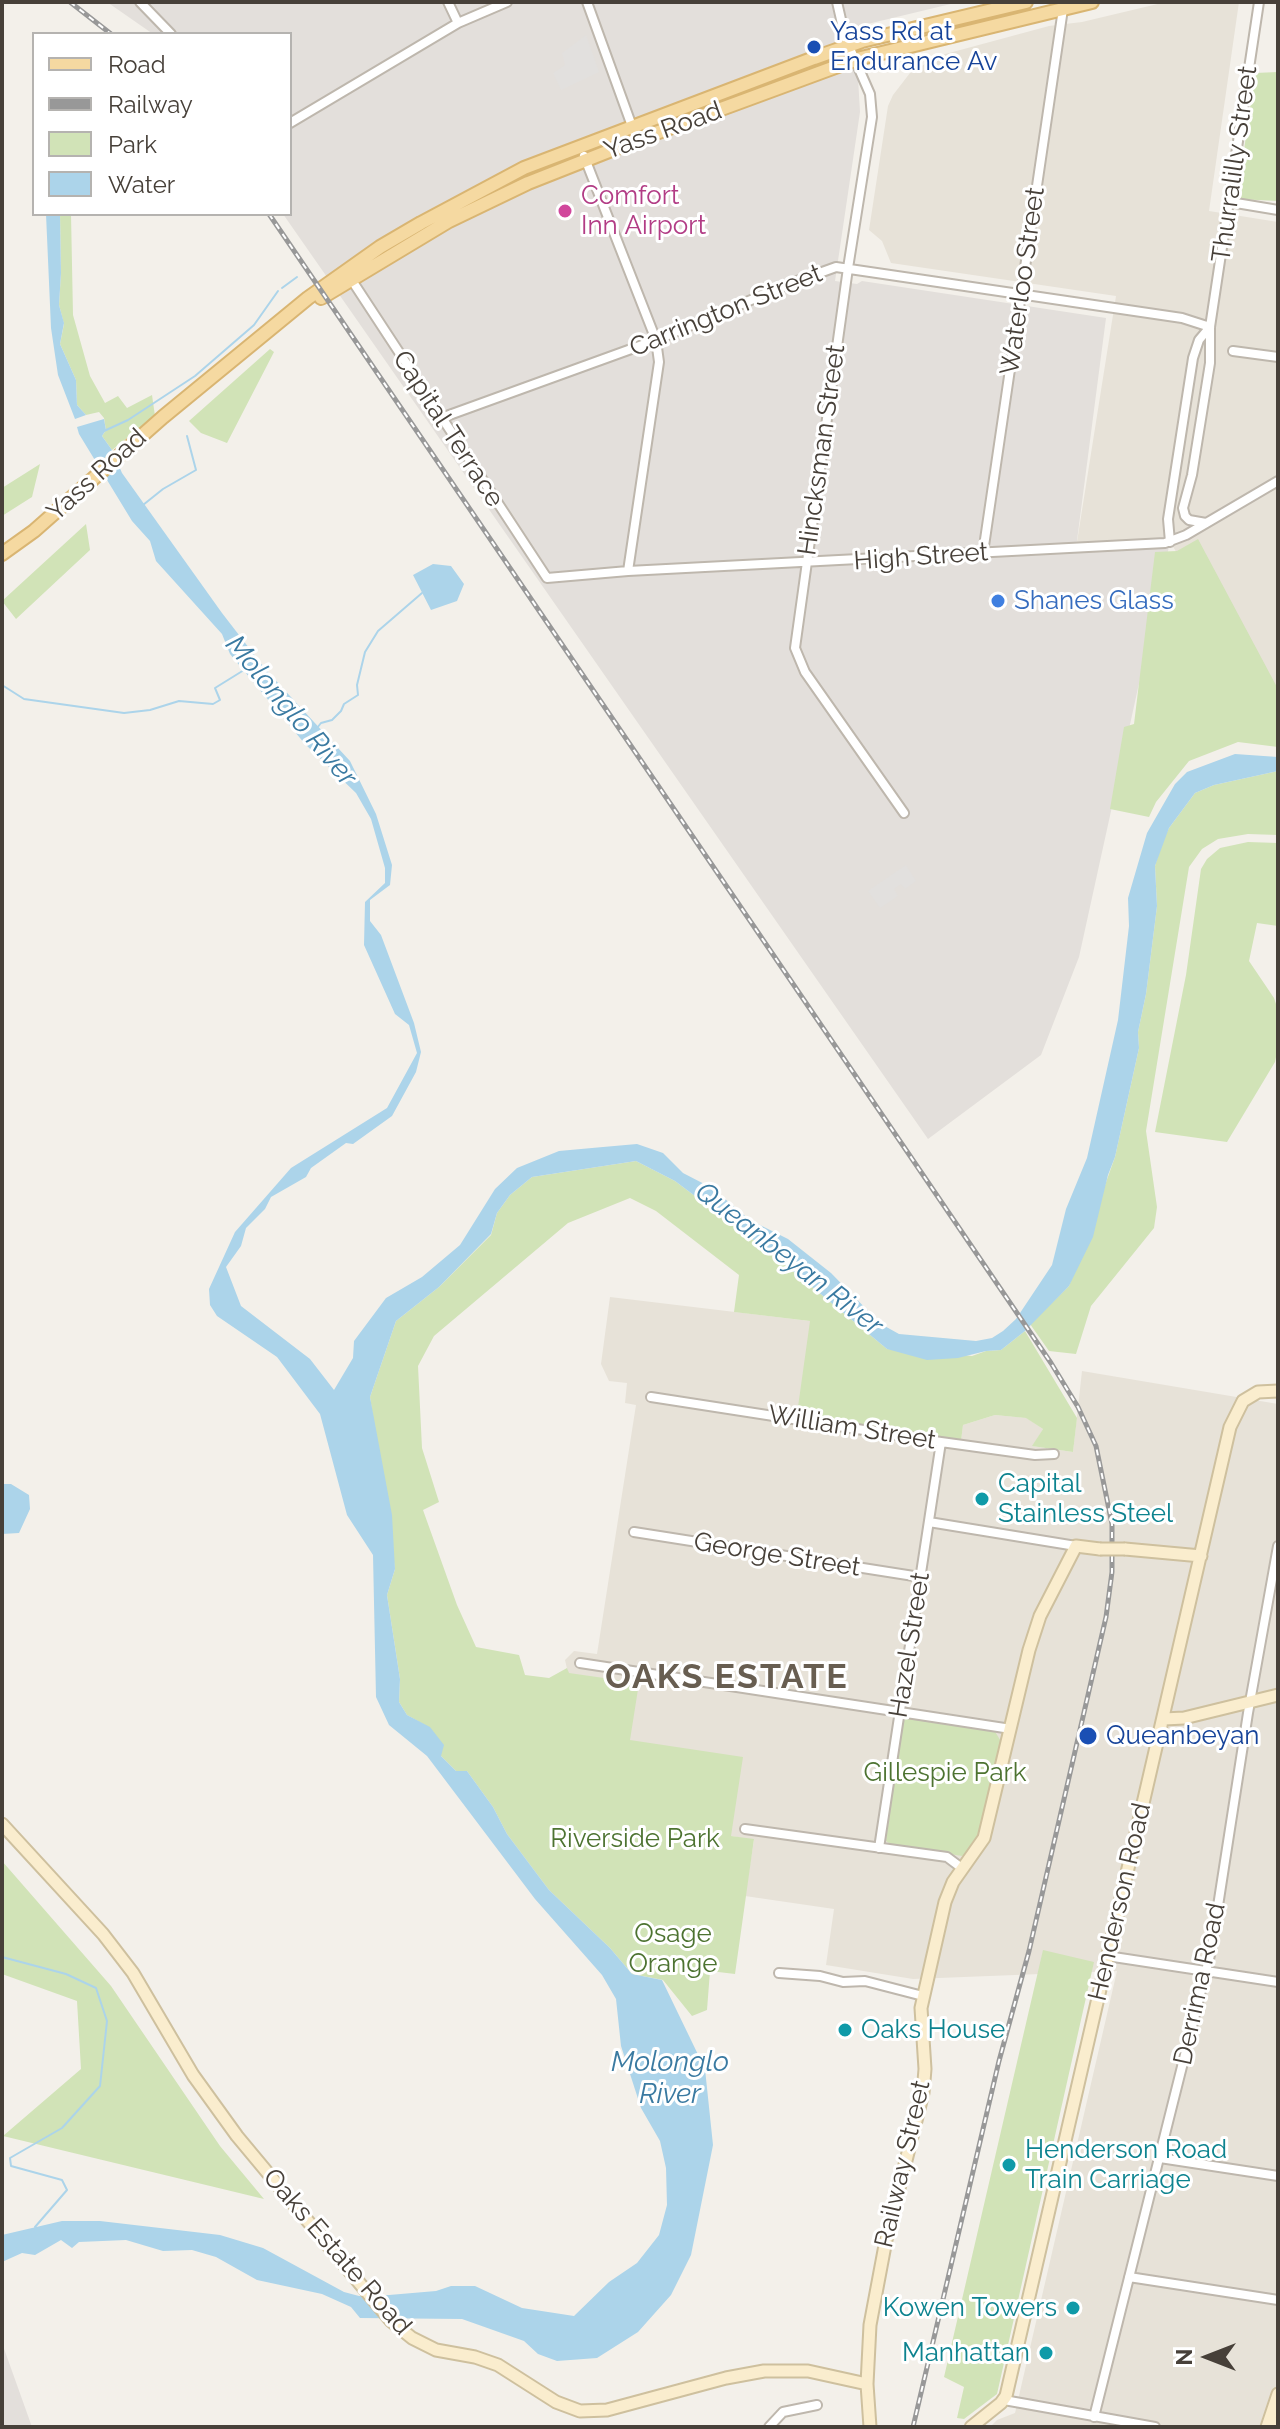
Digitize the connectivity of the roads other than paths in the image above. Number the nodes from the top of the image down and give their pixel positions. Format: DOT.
graph roads {
  1 [pos="140,2"];
  2 [pos="448,2"];
  3 [pos="507,2"];
  4 [pos="587,2"];
  5 [pos="837,2"];
  6 [pos="1026,2"];
  7 [pos="1092,2"];
  8 [pos="1259,2"];
  9 [pos="1065,5"];
  10 [pos="458,23"];
  11 [pos="169,32"];
  12 [pos="849,46"];
  13 [pos="857,59"];
  14 [pos="292,122"];
  15 [pos="631,126"];
  16 [pos="637,140"];
  17 [pos="580,146"];
  18 [pos="585,160"];
  19 [pos="1230,202"];
  20 [pos="1278,210"];
  21 [pos="848,268"];
  22 [pos="352,273"];
  23 [pos="1022,294"];
  24 [pos="1210,327"];
  25 [pos="656,340"];
  26 [pos="1233,351"];
  27 [pos="1278,357"];
  28 [pos="441,418"];
  29 [pos="1176,466"];
  30 [pos="1194,468"];
  31 [pos="1278,481"];
  32 [pos="1210,521"];
  33 [pos="1170,542"];
  34 [pos="983,553"];
  35 [pos="2,554"];
  36 [pos="806,564"];
  37 [pos="628,571"];
  38 [pos="547,578"];
  39 [pos="904,813"];
  40 [pos="1278,1391"];
  41 [pos="651,1397"];
  42 [pos="941,1442"];
  43 [pos="1054,1454"];
  44 [pos="929,1522"];
  45 [pos="634,1532"];
  46 [pos="1076,1546"];
  47 [pos="1278,1546"];
  48 [pos="1201,1556"];
  49 [pos="920,1577"];
  50 [pos="580,1663"];
  51 [pos="1278,1695"];
  52 [pos="1249,1702"];
  53 [pos="900,1711"];
  54 [pos="1164,1719"];
  55 [pos="1011,1729"];
  56 [pos="2,1824"];
  57 [pos="745,1829"];
  58 [pos="879,1848"];
  59 [pos="963,1869"];
  60 [pos="1107,1956"];
  61 [pos="1206,1971"];
  62 [pos="779,1973"];
  63 [pos="1278,1982"];
  64 [pos="923,1996"];
  65 [pos="1160,2158"];
  66 [pos="1278,2176"];
  67 [pos="1129,2277"];
  68 [pos="1278,2300"];
  69 [pos="867,2384"];
  70 [pos="1278,2394"];
  71 [pos="1004,2400"];
  72 [pos="817,2405"];
  73 [pos="1094,2417"];
  74 [pos="769,2427"];
  75 [pos="870,2427"];
  76 [pos="971,2427"];
  77 [pos="1155,2427"];
  78 [pos="1267,2427"];
  1 -- 11 [label="street"];
  2 -- 10 [label="street"];
  3 -- 10 [label="street"];
  4 -- 15 [label="street"];
  5 -- 12 [label="street, Hincksman Street"];
  6 -- 12 [label="main road, Yass Road"];
  7 -- 9 [label="main road, Yass Road"];
  8 -- 19 [label="street, Thurralilly Street"];
  9 -- 13 [label="main road, Yass Road"];
  9 -- 23 [label="street, Waterloo Street"];
  10 -- 14 [label="street"];
  12 -- 13 [label="street, Hincksman Street"];
  12 -- 15 [label="main road, Yass Road"];
  13 -- 16 [label="main road, Yass Road"];
  13 -- 21 [label="street, Hincksman Street"];
  15 -- 16 [label="street"];
  15 -- 17 [label="main road, Yass Road"];
  16 -- 18 [label="main road, Yass Road"];
  17 -- 18 [label="street"];
  17 -- 22 [label="main road, Yass Road"];
  18 -- 22 [label="main road, Yass Road"];
  18 -- 25 [label="street"];
  19 -- 20 [label="street"];
  19 -- 24 [label="street, Thurralilly Street"];
  21 -- 23 [label="street, Carrington Street"];
  21 -- 25 [label="street, Carrington Street"];
  21 -- 36 [label="street, Hincksman Street"];
  22 -- 28 [label="street, Capital Terrace"];
  22 -- 35 [label="main road, Yass Road"];
  23 -- 24 [label="street, Carrington Street"];
  23 -- 34 [label="street, Waterloo Street"];
  24 -- 29 [label="street, Thurralilly Street"];
  24 -- 30 [label="street, Thurralilly Street"];
  25 -- 28 [label="street, Carrington Street"];
  25 -- 37 [label="street"];
  26 -- 27 [label="street"];
  28 -- 38 [label="street, Capital Terrace"];
  29 -- 30 [label="street"];
  29 -- 33 [label="street, Thurralilly Street"];
  30 -- 32 [label="street, Thurralilly Street"];
  31 -- 32 [label="street, High Street"];
  32 -- 33 [label="street, High Street"];
  33 -- 34 [label="street, High Street"];
  34 -- 36 [label="street, High Street"];
  36 -- 37 [label="street, High Street"];
  36 -- 39 [label="street, Hincksman Street"];
  37 -- 38 [label="street, High Street"];
  40 -- 48 [label="street, Henderson Road"];
  41 -- 42 [label="street, William Street"];
  42 -- 43 [label="street, William Street"];
  42 -- 44 [label="street, Hazel Street"];
  44 -- 46 [label="street"];
  44 -- 49 [label="street, Hazel Street"];
  45 -- 49 [label="street, George Street"];
  46 -- 48 [label="street, bridge"];
  46 -- 55 [label="street, Railway Street"];
  47 -- 52 [label="street, Derrima Road"];
  48 -- 54 [label="street, Henderson Road"];
  49 -- 53 [label="street, Hazel Street"];
  50 -- 53 [label="street"];
  51 -- 52 [label="street"];
  52 -- 54 [label="street"];
  52 -- 61 [label="street, Derrima Road"];
  53 -- 55 [label="street"];
  53 -- 58 [label="street, Hazel Street"];
  54 -- 60 [label="street, Henderson Road"];
  55 -- 59 [label="street, Railway Street"];
  56 -- 69 [label="street, Oaks Estate Road"];
  57 -- 58 [label="street"];
  58 -- 59 [label="street"];
  59 -- 64 [label="street, Railway Street"];
  60 -- 61 [label="street"];
  60 -- 71 [label="street, Henderson Road"];
  61 -- 63 [label="street"];
  61 -- 65 [label="street, Derrima Road"];
  62 -- 64 [label="street"];
  64 -- 69 [label="street, Railway Street"];
  65 -- 66 [label="street"];
  65 -- 67 [label="street, Derrima Road"];
  67 -- 68 [label="street"];
  67 -- 73 [label="street, Derrima Road"];
  69 -- 75 [label="street, Railway Street"];
  70 -- 78 [label="street"];
  71 -- 73 [label="street"];
  71 -- 76 [label="street"];
  72 -- 74 [label="street"];
  73 -- 77 [label="street"];
}
